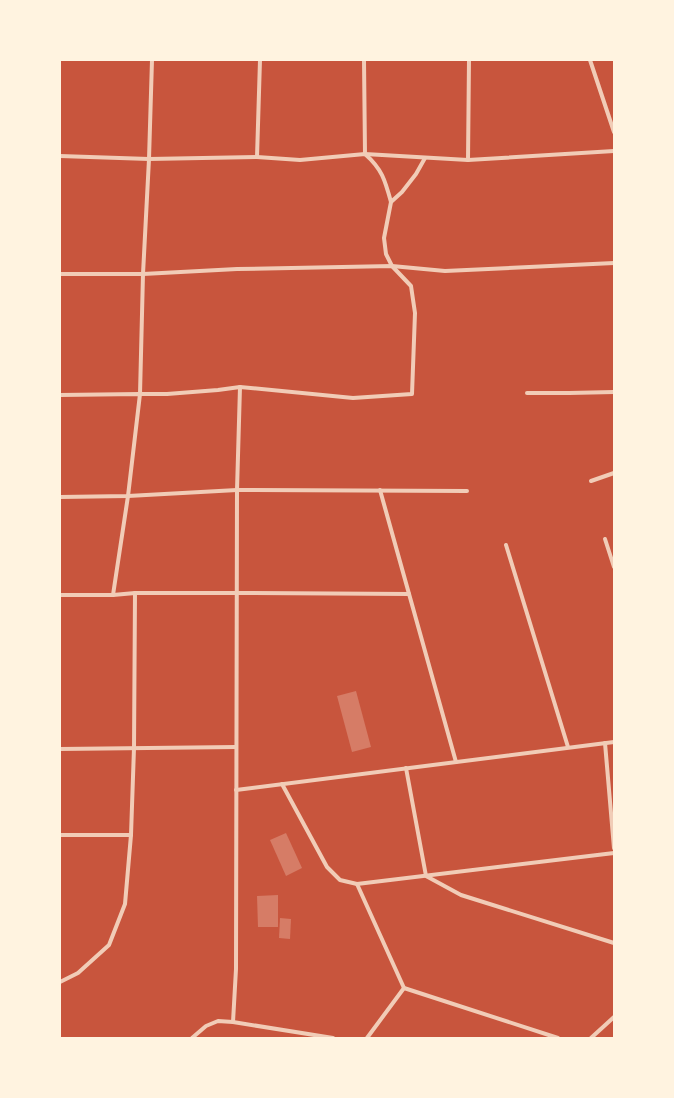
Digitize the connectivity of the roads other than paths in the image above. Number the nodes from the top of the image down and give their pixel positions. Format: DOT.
graph roads {
  1 [pos="152,60"];
  2 [pos="260,60"];
  3 [pos="364,60"];
  4 [pos="469,60"];
  5 [pos="590,60"];
  6 [pos="614,132"];
  7 [pos="614,151"];
  8 [pos="365,154"];
  9 [pos="60,156"];
  10 [pos="257,158"];
  11 [pos="425,158"];
  12 [pos="149,159"];
  13 [pos="468,160"];
  14 [pos="391,202"];
  15 [pos="614,263"];
  16 [pos="392,266"];
  17 [pos="60,274"];
  18 [pos="143,274"];
  19 [pos="240,387"];
  20 [pos="614,392"];
  21 [pos="527,393"];
  22 [pos="140,394"];
  23 [pos="60,395"];
  24 [pos="614,473"];
  25 [pos="591,481"];
  26 [pos="237,490"];
  27 [pos="380,490"];
  28 [pos="467,491"];
  29 [pos="128,496"];
  30 [pos="60,497"];
  31 [pos="605,539"];
  32 [pos="506,545"];
  33 [pos="614,567"];
  34 [pos="135,593"];
  35 [pos="237,593"];
  36 [pos="409,594"];
  37 [pos="60,595"];
  38 [pos="113,595"];
  39 [pos="614,742"];
  40 [pos="605,743"];
  41 [pos="236,747"];
  42 [pos="568,747"];
  43 [pos="134,748"];
  44 [pos="60,749"];
  45 [pos="456,762"];
  46 [pos="406,768"];
  47 [pos="282,784"];
  48 [pos="236,790"];
  49 [pos="60,835"];
  50 [pos="131,836"];
  51 [pos="614,848"];
  52 [pos="614,853"];
  53 [pos="426,876"];
  54 [pos="357,884"];
  55 [pos="614,943"];
  56 [pos="60,982"];
  57 [pos="404,988"];
  58 [pos="614,1017"];
  59 [pos="233,1022"];
  60 [pos="192,1038"];
  61 [pos="333,1038"];
  62 [pos="367,1038"];
  63 [pos="558,1038"];
  64 [pos="590,1038"];
  1 -- 12 [label="street"];
  2 -- 10 [label="street"];
  3 -- 8 [label="street"];
  4 -- 13 [label="street"];
  5 -- 6 [label="street"];
  7 -- 13 [label="street"];
  8 -- 10 [label="street"];
  8 -- 11 [label="street"];
  8 -- 14 [label="street"];
  9 -- 12 [label="street"];
  10 -- 12 [label="street"];
  11 -- 13 [label="street"];
  11 -- 14 [label="street"];
  12 -- 18 [label="street"];
  14 -- 16 [label="street"];
  15 -- 16 [label="street"];
  16 -- 18 [label="street"];
  16 -- 19 [label="street"];
  17 -- 18 [label="street"];
  18 -- 22 [label="street"];
  19 -- 22 [label="street"];
  19 -- 26 [label="street"];
  20 -- 21 [label="street"];
  22 -- 23 [label="street"];
  22 -- 29 [label="street"];
  24 -- 25 [label="street"];
  26 -- 27 [label="street"];
  26 -- 29 [label="street"];
  26 -- 35 [label="street"];
  27 -- 28 [label="street"];
  27 -- 36 [label="street"];
  29 -- 30 [label="street"];
  29 -- 38 [label="street"];
  31 -- 33 [label="street"];
  32 -- 42 [label="street"];
  34 -- 35 [label="street"];
  34 -- 38 [label="street"];
  34 -- 43 [label="street"];
  35 -- 36 [label="street"];
  35 -- 41 [label="street"];
  36 -- 45 [label="street"];
  37 -- 38 [label="street"];
  39 -- 40 [label="street"];
  40 -- 42 [label="street"];
  40 -- 51 [label="street"];
  41 -- 43 [label="street"];
  41 -- 48 [label="street"];
  42 -- 45 [label="street"];
  43 -- 44 [label="street"];
  43 -- 50 [label="street"];
  45 -- 46 [label="street"];
  46 -- 47 [label="street"];
  46 -- 53 [label="street"];
  47 -- 48 [label="street"];
  47 -- 54 [label="street"];
  48 -- 59 [label="street"];
  49 -- 50 [label="street"];
  50 -- 56 [label="street"];
  52 -- 53 [label="street"];
  53 -- 54 [label="street"];
  53 -- 55 [label="street"];
  54 -- 57 [label="street"];
  57 -- 62 [label="street"];
  57 -- 63 [label="street"];
  58 -- 64 [label="street"];
  59 -- 60 [label="street"];
  59 -- 61 [label="street"];
}
